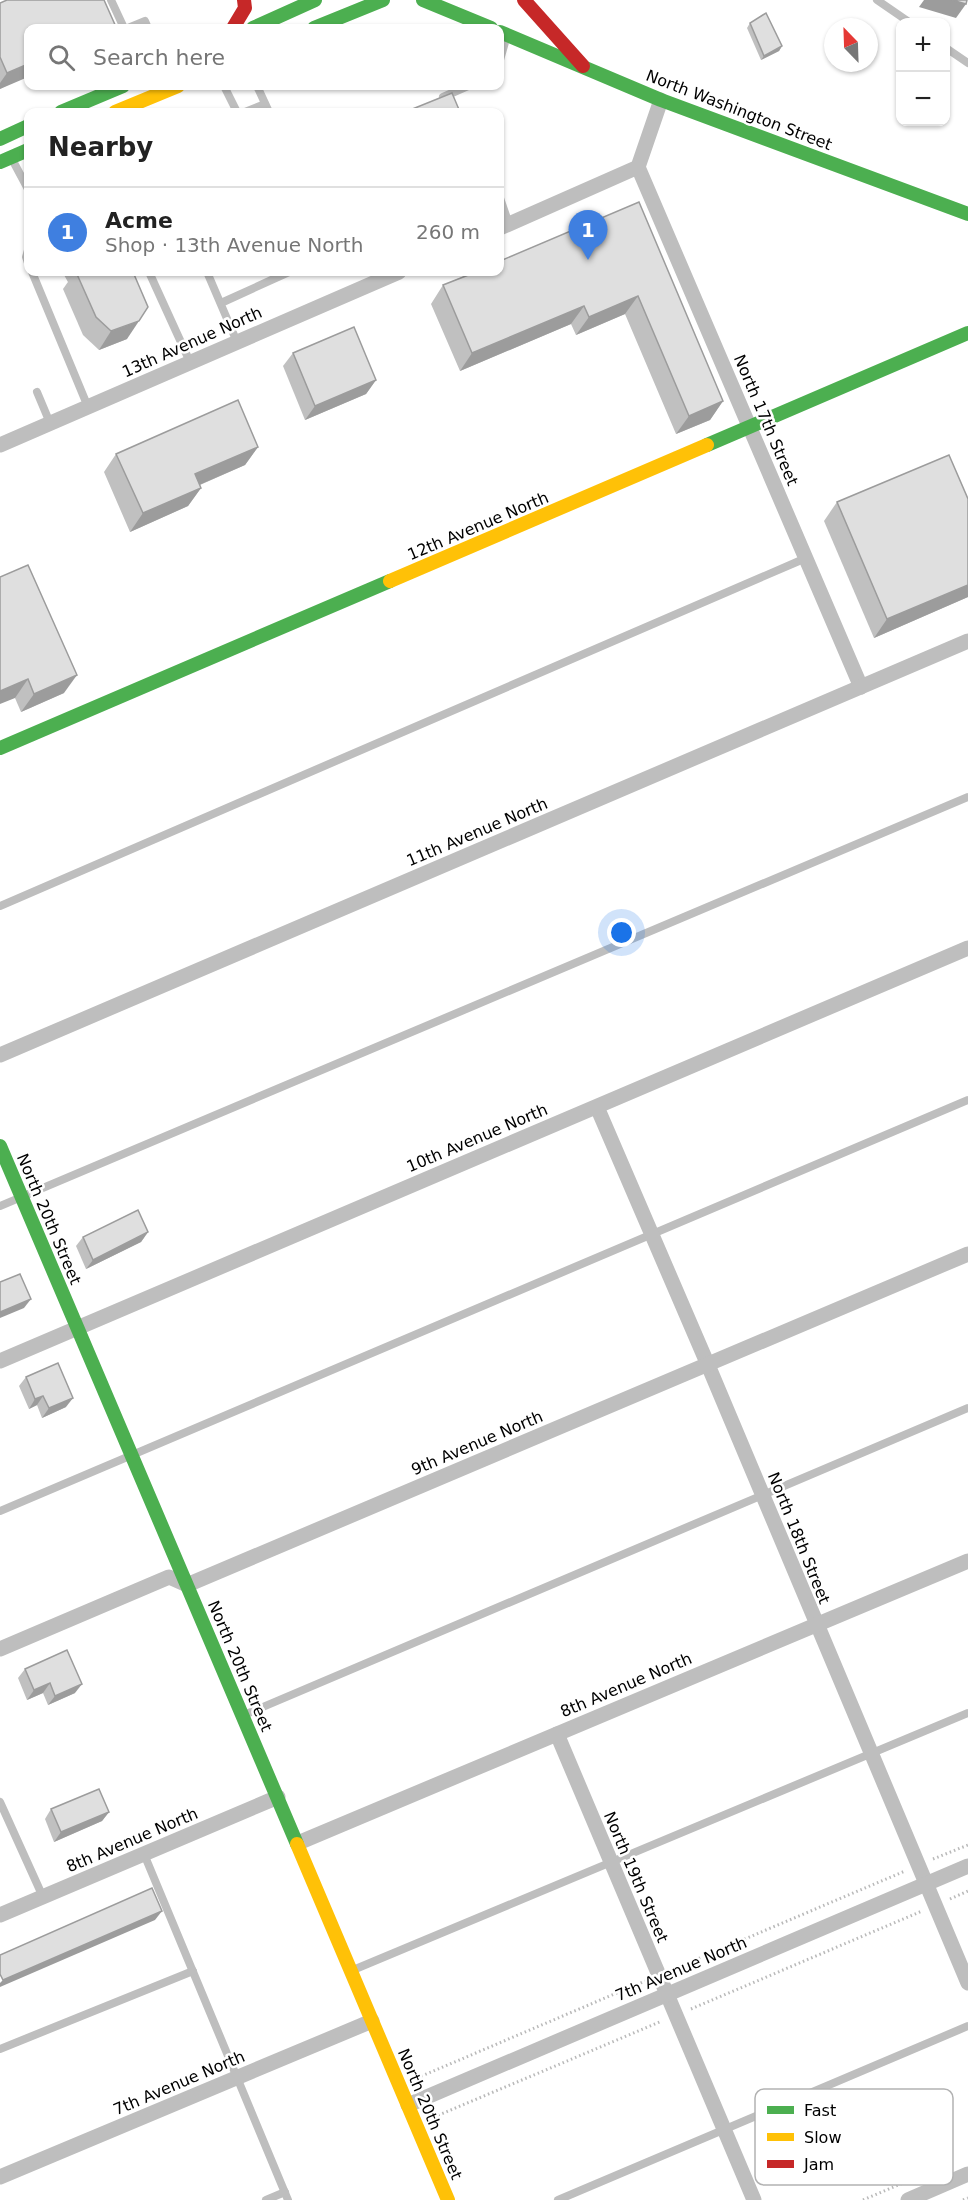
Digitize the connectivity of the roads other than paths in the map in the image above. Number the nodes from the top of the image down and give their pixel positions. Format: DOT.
graph roads {
  1 [pos="111,0"];
  2 [pos="244,0"];
  3 [pos="315,0"];
  4 [pos="383,0"];
  5 [pos="423,0"];
  6 [pos="524,0"];
  7 [pos="877,0"];
  8 [pos="903,18"];
  9 [pos="124,24"];
  10 [pos="235,24"];
  11 [pos="262,24"];
  12 [pos="324,24"];
  13 [pos="481,24"];
  14 [pos="504,33"];
  15 [pos="950,51"];
  16 [pos="968,63"];
  17 [pos="583,66"];
  18 [pos="113,90"];
  19 [pos="170,90"];
  20 [pos="226,90"];
  21 [pos="259,90"];
  22 [pos="459,90"];
  23 [pos="661,100"];
  24 [pos="430,103"];
  25 [pos="265,104"];
  26 [pos="71,108"];
  27 [pos="136,108"];
  28 [pos="235,108"];
  29 [pos="255,108"];
  30 [pos="267,108"];
  31 [pos="24,128"];
  32 [pos="0,139"];
  33 [pos="24,152"];
  34 [pos="5,160"];
  35 [pos="638,167"];
  36 [pos="24,184"];
  37 [pos="968,214"];
  38 [pos="504,226"];
  39 [pos="34,276"];
  40 [pos="69,276"];
  41 [pos="151,276"];
  42 [pos="209,276"];
  43 [pos="280,276"];
  44 [pos="387,276"];
  45 [pos="72,281"];
  46 [pos="221,303"];
  47 [pos="968,333"];
  48 [pos="237,342"];
  49 [pos="190,362"];
  50 [pos="37,392"];
  51 [pos="88,407"];
  52 [pos="50,423"];
  53 [pos="750,427"];
  54 [pos="0,445"];
  55 [pos="806,558"];
  56 [pos="968,641"];
  57 [pos="861,687"];
  58 [pos="0,748"];
  59 [pos="968,797"];
  60 [pos="0,906"];
  61 [pos="968,948"];
  62 [pos="0,1055"];
  63 [pos="968,1100"];
  64 [pos="597,1107"];
  65 [pos="0,1146"];
  66 [pos="22,1197"];
  67 [pos="0,1206"];
  68 [pos="652,1234"];
  69 [pos="968,1254"];
  70 [pos="78,1328"];
  71 [pos="0,1361"];
  72 [pos="708,1365"];
  73 [pos="968,1408"];
  74 [pos="131,1455"];
  75 [pos="762,1495"];
  76 [pos="0,1511"];
  77 [pos="968,1560"];
  78 [pos="187,1584"];
  79 [pos="816,1625"];
  80 [pos="0,1649"];
  81 [pos="968,1713"];
  82 [pos="243,1715"];
  83 [pos="557,1734"];
  84 [pos="871,1754"];
  85 [pos="278,1797"];
  86 [pos="0,1802"];
  87 [pos="298,1843"];
  88 [pos="144,1854"];
  89 [pos="611,1862"];
  90 [pos="968,1866"];
  91 [pos="926,1884"];
  92 [pos="43,1897"];
  93 [pos="0,1915"];
  94 [pos="193,1971"];
  95 [pos="351,1971"];
  96 [pos="968,1983"];
  97 [pos="666,1995"];
  98 [pos="372,2021"];
  99 [pos="968,2026"];
  100 [pos="0,2049"];
  101 [pos="238,2078"];
  102 [pos="822,2089"];
  103 [pos="408,2105"];
  104 [pos="755,2118"];
  105 [pos="724,2131"];
  106 [pos="968,2174"];
  107 [pos="0,2178"];
  108 [pos="953,2180"];
  109 [pos="943,2185"];
  110 [pos="285,2192"];
  111 [pos="266,2200"];
  112 [pos="288,2200"];
  113 [pos="448,2200"];
  114 [pos="558,2200"];
  115 [pos="754,2200"];
  116 [pos="908,2200"];
  1 -- 9 [label="lane"];
  2 -- 10 [label="main road"];
  3 -- 11 [label="main road"];
  4 -- 12 [label="main road"];
  5 -- 13 [label="main road"];
  6 -- 17 [label="main road"];
  7 -- 8 [label="lane"];
  14 -- 17 [label="main road, North Washington Street"];
  15 -- 16 [label="lane"];
  17 -- 23 [label="main road, North Washington Street"];
  18 -- 26 [label="main road"];
  19 -- 27 [label="main road"];
  20 -- 28 [label="lane"];
  21 -- 25 [label="lane"];
  22 -- 24 [label="lane"];
  23 -- 35 [label="street"];
  23 -- 37 [label="main road, North Washington Street"];
  25 -- 29 [label="lane"];
  25 -- 30 [label="lane"];
  31 -- 32 [label="main road"];
  33 -- 34 [label="main road"];
  34 -- 36 [label="lane"];
  35 -- 38 [label="street"];
  35 -- 53 [label="street, North 17th Street"];
  39 -- 51 [label="lane"];
  40 -- 45 [label="lane"];
  41 -- 49 [label="lane"];
  42 -- 46 [label="lane"];
  43 -- 46 [label="lane"];
  44 -- 48 [label="street, 13th Avenue North"];
  46 -- 48 [label="lane"];
  47 -- 53 [label="main road, 12th Avenue North"];
  48 -- 49 [label="street, 13th Avenue North"];
  49 -- 51 [label="street, 13th Avenue North"];
  50 -- 52 [label="lane"];
  51 -- 52 [label="street, 13th Avenue North"];
  52 -- 54 [label="street, 13th Avenue North"];
  53 -- 55 [label="street, North 17th Street"];
  53 -- 58 [label="main road, 12th Avenue North"];
  55 -- 57 [label="street, North 17th Street"];
  55 -- 60 [label="lane"];
  56 -- 57 [label="street, 11th Avenue North"];
  57 -- 62 [label="street, 11th Avenue North"];
  59 -- 66 [label="lane"];
  61 -- 64 [label="street, 10th Avenue North"];
  63 -- 68 [label="lane"];
  64 -- 68 [label="street, North 18th Street"];
  64 -- 70 [label="street, 10th Avenue North"];
  65 -- 66 [label="main road, North 20th Street"];
  66 -- 67 [label="lane"];
  66 -- 70 [label="main road, North 20th Street"];
  68 -- 72 [label="street, North 18th Street"];
  68 -- 74 [label="lane"];
  69 -- 72 [label="street, 9th Avenue North"];
  70 -- 71 [label="street, 10th Avenue North"];
  70 -- 74 [label="main road, North 20th Street"];
  72 -- 75 [label="street, North 18th Street"];
  72 -- 78 [label="street, 9th Avenue North"];
  73 -- 75 [label="lane"];
  74 -- 76 [label="lane"];
  74 -- 78 [label="main road, North 20th Street"];
  75 -- 79 [label="street, North 18th Street"];
  75 -- 82 [label="lane"];
  77 -- 79 [label="street, 8th Avenue North"];
  78 -- 80 [label="street"];
  78 -- 82 [label="main road, North 20th Street"];
  79 -- 83 [label="street, 8th Avenue North"];
  79 -- 84 [label="street, North 18th Street"];
  81 -- 84 [label="lane"];
  82 -- 85 [label="main road, North 20th Street"];
  83 -- 87 [label="street, 8th Avenue North"];
  83 -- 89 [label="street, North 19th Street"];
  84 -- 89 [label="lane"];
  84 -- 91 [label="street, North 18th Street"];
  85 -- 87 [label="main road, North 20th Street"];
  85 -- 88 [label="street, 8th Avenue North"];
  86 -- 92 [label="lane"];
  87 -- 95 [label="main road, North 20th Street"];
  88 -- 92 [label="street, 8th Avenue North"];
  88 -- 94 [label="lane"];
  89 -- 95 [label="lane"];
  89 -- 97 [label="street, North 19th Street"];
  90 -- 91 [label="street, 7th Avenue North"];
  91 -- 96 [label="street, North 18th Street"];
  91 -- 97 [label="street, 7th Avenue North"];
  92 -- 93 [label="street, 8th Avenue North"];
  94 -- 100 [label="lane"];
  94 -- 101 [label="lane"];
  95 -- 98 [label="main road, North 20th Street"];
  97 -- 103 [label="street, 7th Avenue North"];
  97 -- 105 [label="street, North 19th Street"];
  98 -- 101 [label="street, 7th Avenue North"];
  98 -- 103 [label="main road, North 20th Street"];
  99 -- 102 [label="lane"];
  101 -- 107 [label="street, 7th Avenue North"];
  101 -- 110 [label="lane"];
  103 -- 113 [label="main road, North 20th Street"];
  104 -- 105 [label="lane"];
  105 -- 114 [label="lane"];
  105 -- 115 [label="street, North 19th Street"];
  106 -- 108 [label="street"];
  109 -- 116 [label="street"];
  110 -- 111 [label="lane"];
  110 -- 112 [label="lane"];
}
